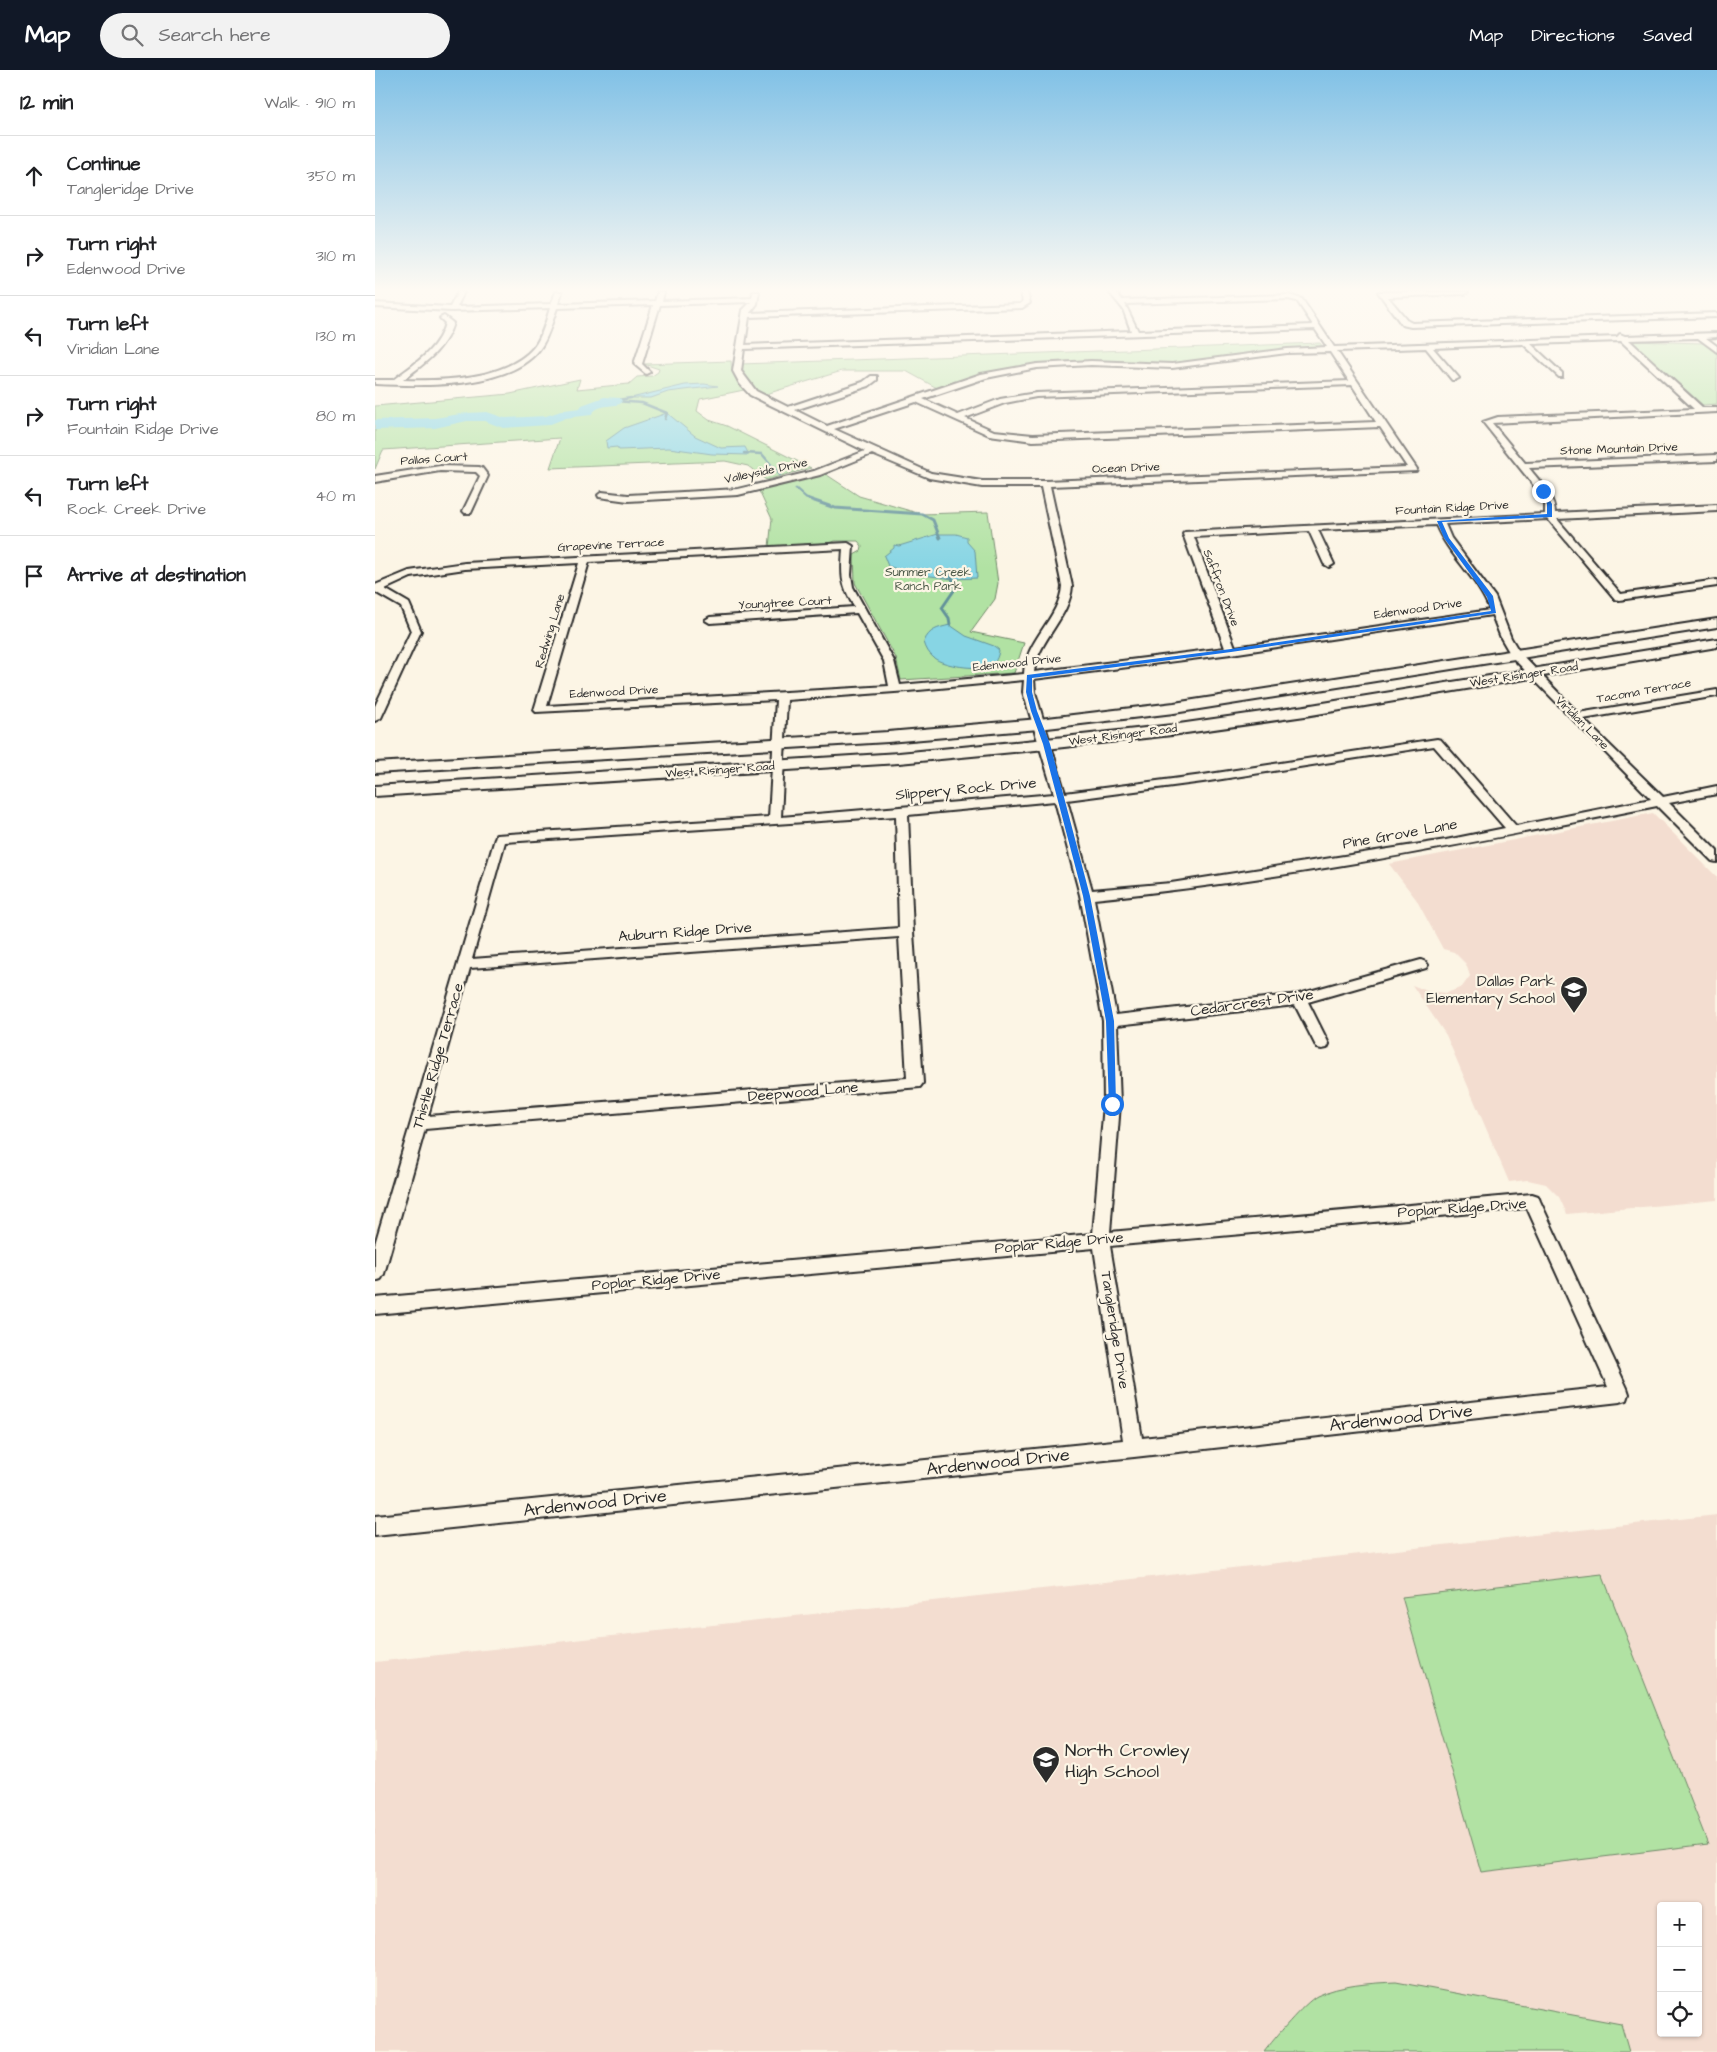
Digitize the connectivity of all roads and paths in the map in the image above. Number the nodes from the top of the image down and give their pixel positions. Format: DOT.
graph roads {
  1 [pos="745,384"];
  2 [pos="865,384"];
  3 [pos="959,384"];
  4 [pos="1315,384"];
  5 [pos="1355,384"];
  6 [pos="1673,384"];
  7 [pos="916,399"];
  8 [pos="788,410"];
  9 [pos="1717,410"];
  10 [pos="1701,411"];
  11 [pos="958,418"];
  12 [pos="1382,424"];
  13 [pos="827,429"];
  14 [pos="872,452"];
  15 [pos="1717,458"];
  16 [pos="1522,466"];
  17 [pos="375,479"];
  18 [pos="1045,484"];
  19 [pos="602,495"];
  20 [pos="1717,508"];
  21 [pos="468,511"];
  22 [pos="1550,516"];
  23 [pos="1439,521"];
  24 [pos="1312,527"];
  25 [pos="1187,534"];
  26 [pos="585,559"];
  27 [pos="1329,564"];
  28 [pos="1717,583"];
  29 [pos="377,588"];
  30 [pos="860,610"];
  31 [pos="1495,612"];
  32 [pos="710,620"];
  33 [pos="1717,623"];
  34 [pos="1717,643"];
  35 [pos="1231,650"];
  36 [pos="1516,655"];
  37 [pos="1533,674"];
  38 [pos="1029,677"];
  39 [pos="895,688"];
  40 [pos="1717,693"];
  41 [pos="782,696"];
  42 [pos="539,710"];
  43 [pos="1575,717"];
  44 [pos="375,718"];
  45 [pos="1039,724"];
  46 [pos="779,743"];
  47 [pos="1047,744"];
  48 [pos="490,762"];
  49 [pos="777,767"];
  50 [pos="375,768"];
  51 [pos="482,785"];
  52 [pos="1717,790"];
  53 [pos="375,791"];
  54 [pos="1061,797"];
  55 [pos="1659,800"];
  56 [pos="903,811"];
  57 [pos="775,820"];
  58 [pos="1511,829"];
  59 [pos="500,838"];
  60 [pos="1717,858"];
  61 [pos="1087,896"];
  62 [pos="907,932"];
  63 [pos="465,964"];
  64 [pos="1421,965"];
  65 [pos="1299,999"];
  66 [pos="1110,1021"];
  67 [pos="1322,1044"];
  68 [pos="419,1123"];
  69 [pos="1101,1240"];
  70 [pos="375,1274"];
  71 [pos="375,1306"];
  72 [pos="1621,1394"];
  73 [pos="1134,1448"];
  74 [pos="375,1526"];
  1 -- 8 [label="street, Ocean Drive"];
  2 -- 8 [label="street"];
  3 -- 7 [label="street"];
  4 -- 11 [label="street"];
  5 -- 12 [label="street, Ocean Drive"];
  6 -- 10 [label="street"];
  7 -- 11 [label="street"];
  7 -- 13 [label="street"];
  8 -- 13 [label="street, Ocean Drive"];
  9 -- 10 [label="street"];
  10 -- 16 [label="street"];
  11 -- 12 [label="street"];
  12 -- 18 [label="street, Ocean Drive"];
  13 -- 14 [label="street, Ocean Drive"];
  14 -- 18 [label="street, Ocean Drive"];
  14 -- 19 [label="street, Valleyside Drive"];
  15 -- 16 [label="street, Stone Mountain Drive"];
  16 -- 22 [label="street"];
  17 -- 21 [label="street, Pallas Court"];
  18 -- 38 [label="street, Tangleridge Drive"];
  20 -- 22 [label="street, Fountain Ridge Drive"];
  22 -- 23 [label="street, Fountain Ridge Drive"];
  22 -- 28 [label="street"];
  23 -- 24 [label="street, Fountain Ridge Drive"];
  23 -- 31 [label="street, Viridian Lane"];
  24 -- 25 [label="street, Fountain Ridge Drive"];
  24 -- 27 [label="street"];
  25 -- 35 [label="street, Saffron Drive"];
  26 -- 29 [label="street, Grapevine Terrace"];
  26 -- 30 [label="street, Grapevine Terrace"];
  26 -- 42 [label="street, Redwing Lane"];
  29 -- 44 [label="street"];
  30 -- 32 [label="street, Youngtree Court"];
  30 -- 39 [label="street"];
  31 -- 35 [label="street, Edenwood Drive"];
  31 -- 36 [label="street, Viridian Lane"];
  33 -- 36 [label="main road, West Risinger Road"];
  34 -- 37 [label="main road, West Risinger Road"];
  35 -- 38 [label="street, Edenwood Drive"];
  36 -- 37 [label="street, Viridian Lane"];
  36 -- 45 [label="main road, West Risinger Road"];
  37 -- 43 [label="street, Viridian Lane"];
  37 -- 47 [label="main road, West Risinger Road"];
  38 -- 39 [label="street, Edenwood Drive"];
  38 -- 45 [label="street, Tangleridge Drive"];
  39 -- 41 [label="street, Edenwood Drive"];
  40 -- 43 [label="street, Tacoma Terrace"];
  41 -- 42 [label="street, Edenwood Drive"];
  41 -- 46 [label="street"];
  43 -- 55 [label="street, Viridian Lane"];
  45 -- 46 [label="main road, West Risinger Road"];
  45 -- 47 [label="street, Tangleridge Drive"];
  46 -- 48 [label="main road, West Risinger Road"];
  46 -- 49 [label="street"];
  47 -- 49 [label="main road, West Risinger Road"];
  47 -- 54 [label="street, Tangleridge Drive"];
  48 -- 50 [label="main road, West Risinger Road"];
  48 -- 51 [label="main road"];
  49 -- 51 [label="main road, West Risinger Road"];
  49 -- 57 [label="street"];
  51 -- 53 [label="main road, West Risinger Road"];
  52 -- 55 [label="street, Pine Grove Lane"];
  54 -- 56 [label="street, Slippery Rock Drive"];
  54 -- 58 [label="street, Slippery Rock Drive"];
  54 -- 61 [label="street, Tangleridge Drive"];
  55 -- 58 [label="street, Pine Grove Lane"];
  55 -- 60 [label="street, Viridian Lane"];
  56 -- 57 [label="street, Slippery Rock Drive"];
  56 -- 62 [label="street, Deepwood Lane"];
  57 -- 59 [label="street, Slippery Rock Drive"];
  58 -- 61 [label="street, Pine Grove Lane"];
  59 -- 63 [label="street, Thistle Ridge Terrace"];
  61 -- 66 [label="street, Tangleridge Drive"];
  62 -- 63 [label="street, Auburn Ridge Drive"];
  62 -- 68 [label="street, Deepwood Lane"];
  63 -- 68 [label="street, Thistle Ridge Terrace"];
  64 -- 65 [label="street, Cedarcrest Drive"];
  65 -- 66 [label="street, Cedarcrest Drive"];
  65 -- 67 [label="street"];
  66 -- 69 [label="street, Tangleridge Drive"];
  68 -- 70 [label="street, Thistle Ridge Terrace"];
  69 -- 71 [label="street, Poplar Ridge Drive"];
  69 -- 72 [label="street, Poplar Ridge Drive"];
  69 -- 73 [label="street, Tangleridge Drive"];
  72 -- 73 [label="street, Ardenwood Drive"];
  73 -- 74 [label="street, Ardenwood Drive"];
}
